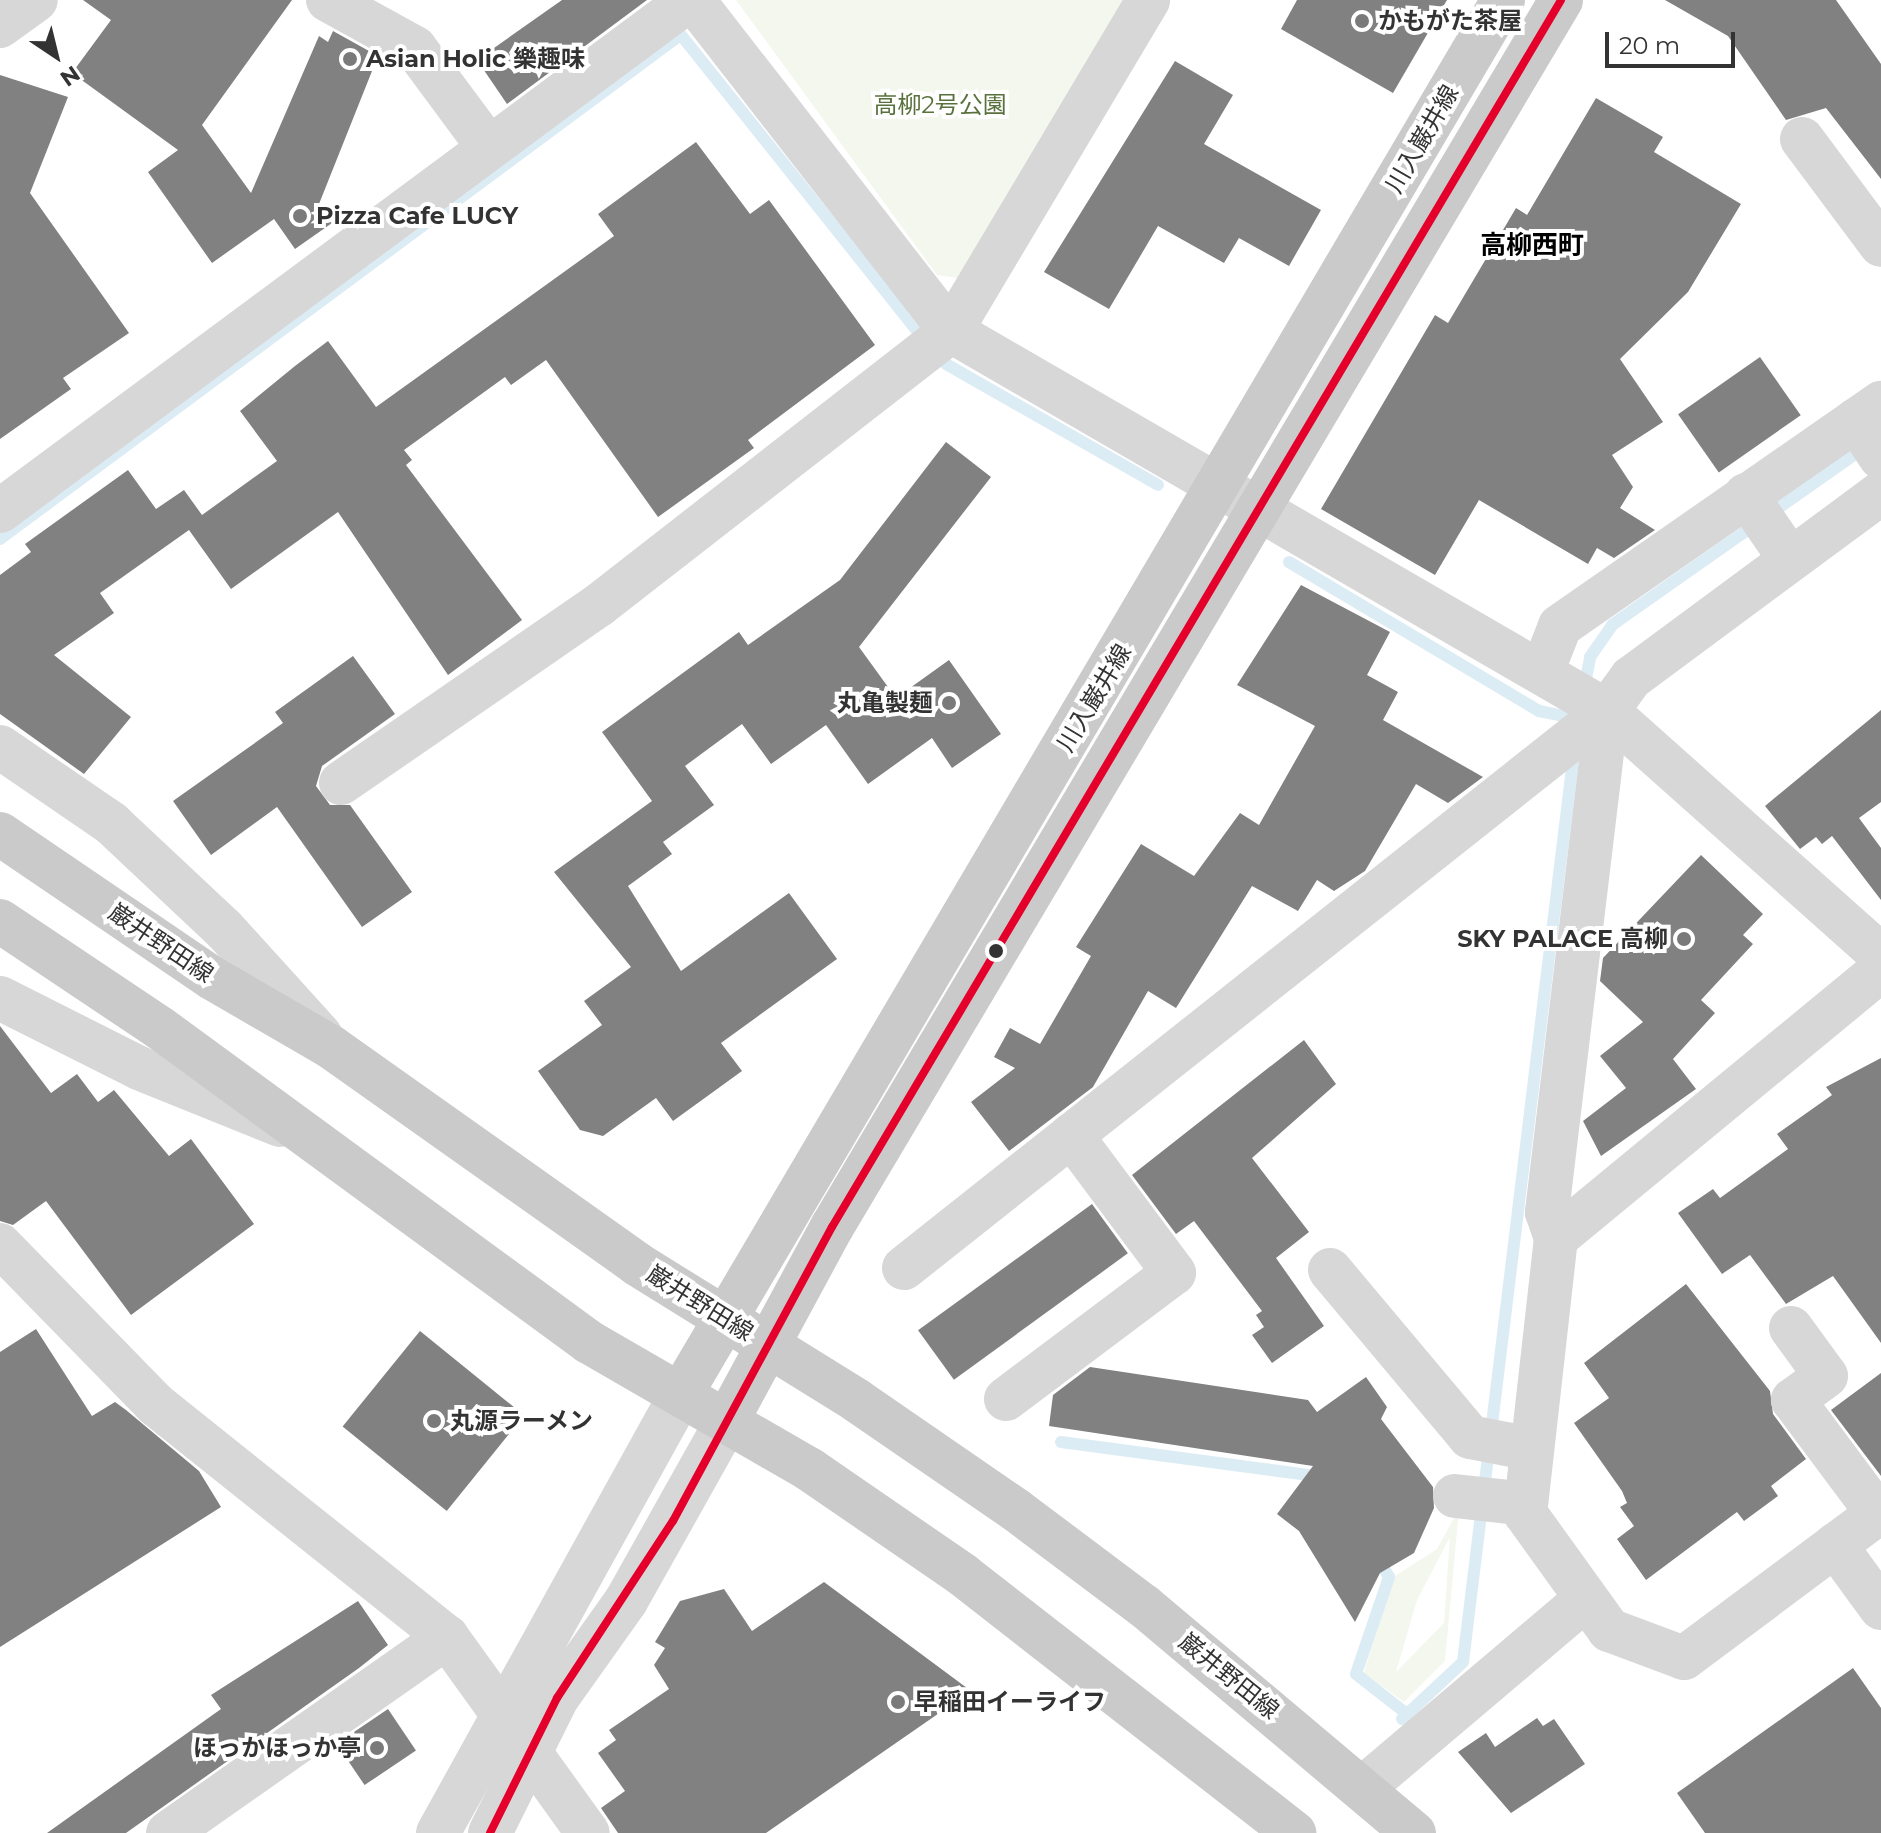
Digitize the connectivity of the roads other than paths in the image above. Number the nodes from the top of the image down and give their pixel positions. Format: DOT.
graph roads {
  1 [pos="36,0"];
  2 [pos="328,0"];
  3 [pos="691,0"];
  4 [pos="1148,0"];
  5 [pos="1503,0"];
  6 [pos="1561,0"];
  7 [pos="0,26"];
  8 [pos="1802,139"];
  9 [pos="489,148"];
  10 [pos="1881,245"];
  11 [pos="951,331"];
  12 [pos="1871,429"];
  13 [pos="1220,488"];
  14 [pos="1881,493"];
  15 [pos="0,511"];
  16 [pos="1261,514"];
  17 [pos="1765,523"];
  18 [pos="1549,676"];
  19 [pos="1598,713"];
  20 [pos="0,747"];
  21 [pos="341,783"];
  22 [pos="0,834"];
  23 [pos="0,921"];
  24 [pos="1881,955"];
  25 [pos="1881,970"];
  26 [pos="0,998"];
  27 [pos="331,1047"];
  28 [pos="297,1132"];
  29 [pos="1071,1135"];
  30 [pos="1556,1238"];
  31 [pos="0,1245"];
  32 [pos="904,1268"];
  33 [pos="1330,1270"];
  34 [pos="725,1319"];
  35 [pos="1791,1328"];
  36 [pos="768,1346"];
  37 [pos="681,1394"];
  38 [pos="1006,1399"];
  39 [pos="727,1421"];
  40 [pos="1503,1444"];
  41 [pos="1879,1513"];
  42 [pos="1835,1545"];
  43 [pos="1586,1599"];
  44 [pos="1881,1608"];
  45 [pos="447,1637"];
  46 [pos="502,1711"];
  47 [pos="531,1752"];
  48 [pos="1364,1787"];
  49 [pos="168,1833"];
  50 [pos="438,1833"];
  51 [pos="490,1833"];
  52 [pos="588,1833"];
  53 [pos="1294,1833"];
  54 [pos="1414,1833"];
  1 -- 7 [label="street"];
  2 -- 9 [label="street"];
  3 -- 9 [label="street"];
  3 -- 11 [label="street"];
  4 -- 11 [label="street"];
  5 -- 13 [label="main road, 川入巌井線"];
  6 -- 16 [label="main road, 川入巌井線"];
  8 -- 10 [label="street"];
  9 -- 15 [label="street"];
  11 -- 13 [label="street"];
  11 -- 21 [label="street"];
  12 -- 17 [label="street"];
  13 -- 16 [label="street"];
  13 -- 34 [label="main road, 川入巌井線"];
  14 -- 17 [label="street"];
  16 -- 18 [label="street"];
  16 -- 36 [label="main road, 川入巌井線"];
  17 -- 18 [label="street"];
  17 -- 19 [label="street"];
  18 -- 19 [label="street"];
  19 -- 24 [label="street"];
  19 -- 29 [label="street"];
  19 -- 30 [label="street"];
  20 -- 27 [label="street"];
  22 -- 27 [label="main road, 巌井野田線"];
  23 -- 28 [label="main road"];
  25 -- 30 [label="street"];
  26 -- 28 [label="street"];
  27 -- 34 [label="main road, 巌井野田線"];
  28 -- 37 [label="main road"];
  29 -- 32 [label="street"];
  29 -- 38 [label="street"];
  30 -- 40 [label="street"];
  31 -- 45 [label="street"];
  33 -- 40 [label="street"];
  34 -- 36 [label="main road, 巌井野田線"];
  34 -- 37 [label="main road, 川入巌井線"];
  35 -- 41 [label="street"];
  36 -- 39 [label="main road, 川入巌井線"];
  36 -- 48 [label="main road, 巌井野田線"];
  37 -- 39 [label="main road"];
  37 -- 46 [label="street"];
  39 -- 47 [label="street"];
  39 -- 53 [label="main road"];
  40 -- 43 [label="street"];
  41 -- 42 [label="street"];
  42 -- 43 [label="street"];
  42 -- 44 [label="street"];
  43 -- 48 [label="street"];
  45 -- 46 [label="street"];
  45 -- 49 [label="street"];
  46 -- 47 [label="street"];
  46 -- 50 [label="street"];
  47 -- 51 [label="street"];
  47 -- 52 [label="street"];
  48 -- 54 [label="main road, 巌井野田線"];
}
